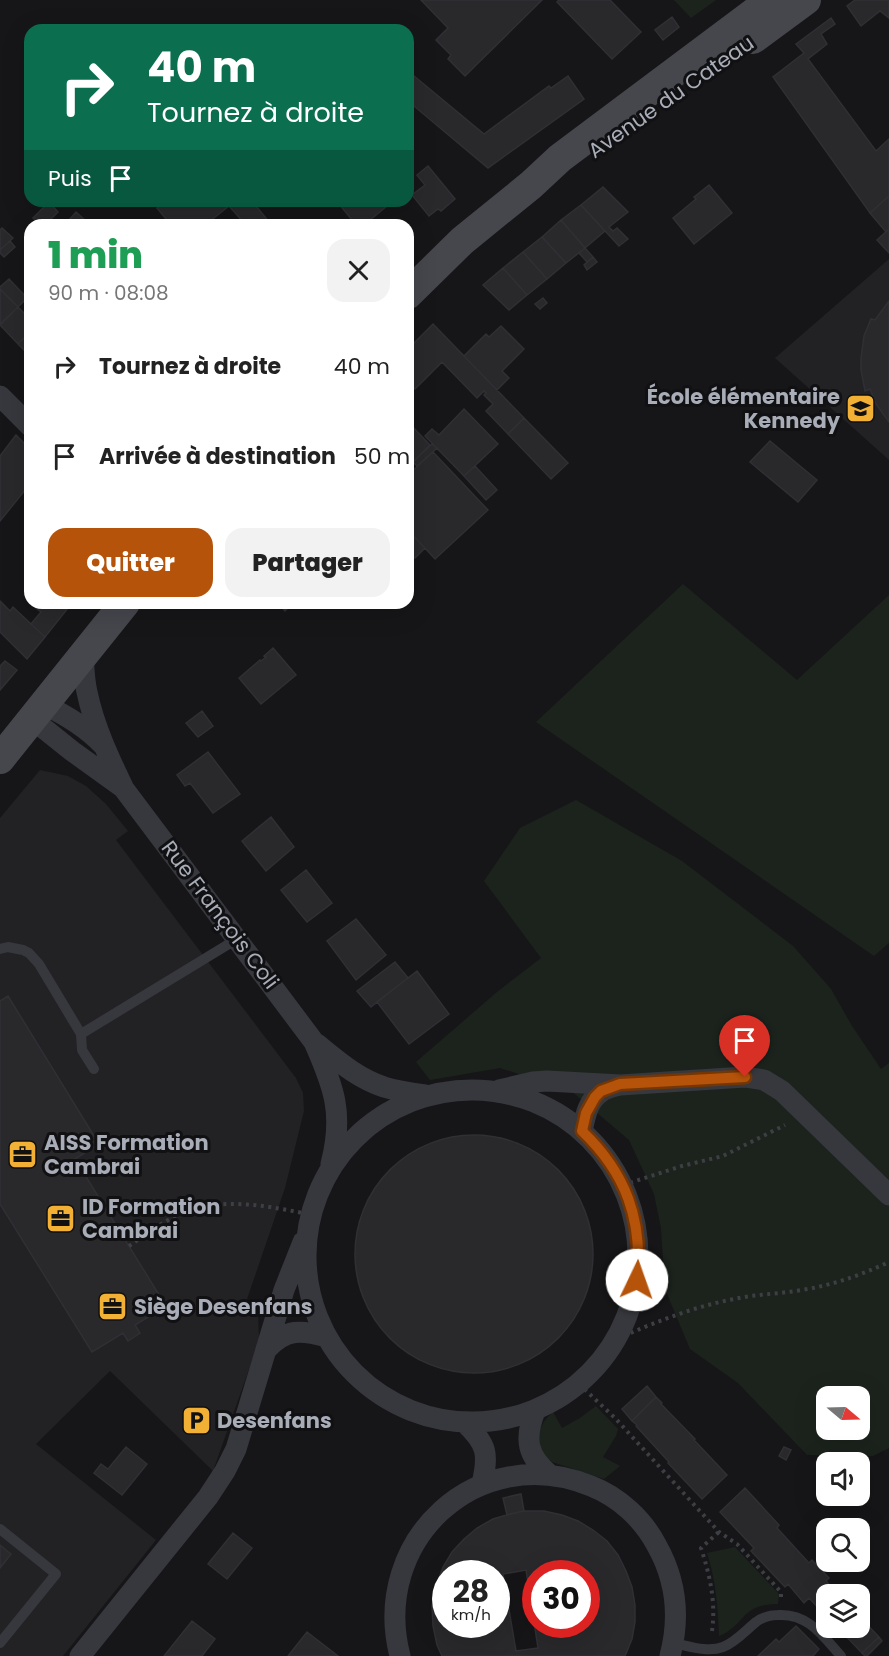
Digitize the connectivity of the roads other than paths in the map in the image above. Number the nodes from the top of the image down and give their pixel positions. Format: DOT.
graph roads {
  1 [pos="771,0"];
  2 [pos="806,0"];
  3 [pos="531,185"];
  4 [pos="414,288"];
  5 [pos="0,396"];
  6 [pos="24,420"];
  7 [pos="120,609"];
  8 [pos="83,654"];
  9 [pos="38,711"];
  10 [pos="105,748"];
  11 [pos="0,759"];
  12 [pos="124,789"];
  13 [pos="237,939"];
  14 [pos="0,949"];
  15 [pos="81,1034"];
  16 [pos="314,1042"];
  17 [pos="94,1069"];
  18 [pos="620,1084"];
  19 [pos="494,1091"];
  20 [pos="428,1095"];
  21 [pos="582,1131"];
  22 [pos="330,1171"];
  23 [pos="889,1196"];
  24 [pos="310,1222"];
  25 [pos="327,1337"];
  26 [pos="267,1349"];
  27 [pos="535,1411"];
  28 [pos="465,1422"];
  29 [pos="550,1475"];
  30 [pos="482,1484"];
  31 [pos="0,1528"];
  32 [pos="0,1643"];
  33 [pos="671,1649"];
  34 [pos="80,1656"];
  35 [pos="400,1656"];
  36 [pos="841,1656"];
  1 -- 3 [label="main road, Avenue du Cateau"];
  2 -- 3 [label="main road, Avenue du Cateau"];
  3 -- 4 [label="main road, Avenue du Cateau"];
  5 -- 6 [label="street"];
  7 -- 8 [label="main road"];
  8 -- 9 [label="main road"];
  8 -- 10 [label="street, Rue François Coli"];
  9 -- 10 [label="street, Rue François Coli"];
  9 -- 11 [label="main road"];
  9 -- 12 [label="street, Rue François Coli"];
  10 -- 12 [label="street, Rue François Coli"];
  12 -- 13 [label="street, Rue François Coli"];
  13 -- 15 [label="lane"];
  13 -- 16 [label="street, Rue François Coli"];
  14 -- 15 [label="lane"];
  15 -- 17 [label="lane"];
  16 -- 20 [label="street, Rue François Coli"];
  16 -- 22 [label="street, Rue François Coli"];
  18 -- 19 [label="street"];
  18 -- 21 [label="street"];
  18 -- 23 [label="street"];
  19 -- 20 [label="street"];
  19 -- 21 [label="street"];
  20 -- 22 [label="street"];
  21 -- 27 [label="street"];
  22 -- 24 [label="street"];
  24 -- 25 [label="street"];
  24 -- 26 [label="street"];
  25 -- 26 [label="street"];
  25 -- 28 [label="street"];
  26 -- 34 [label="street"];
  27 -- 28 [label="street"];
  27 -- 29 [label="street"];
  28 -- 30 [label="street"];
  29 -- 30 [label="street"];
  29 -- 33 [label="street"];
  30 -- 35 [label="street"];
  31 -- 32 [label="lane"];
  33 -- 36 [label="lane"];
}
